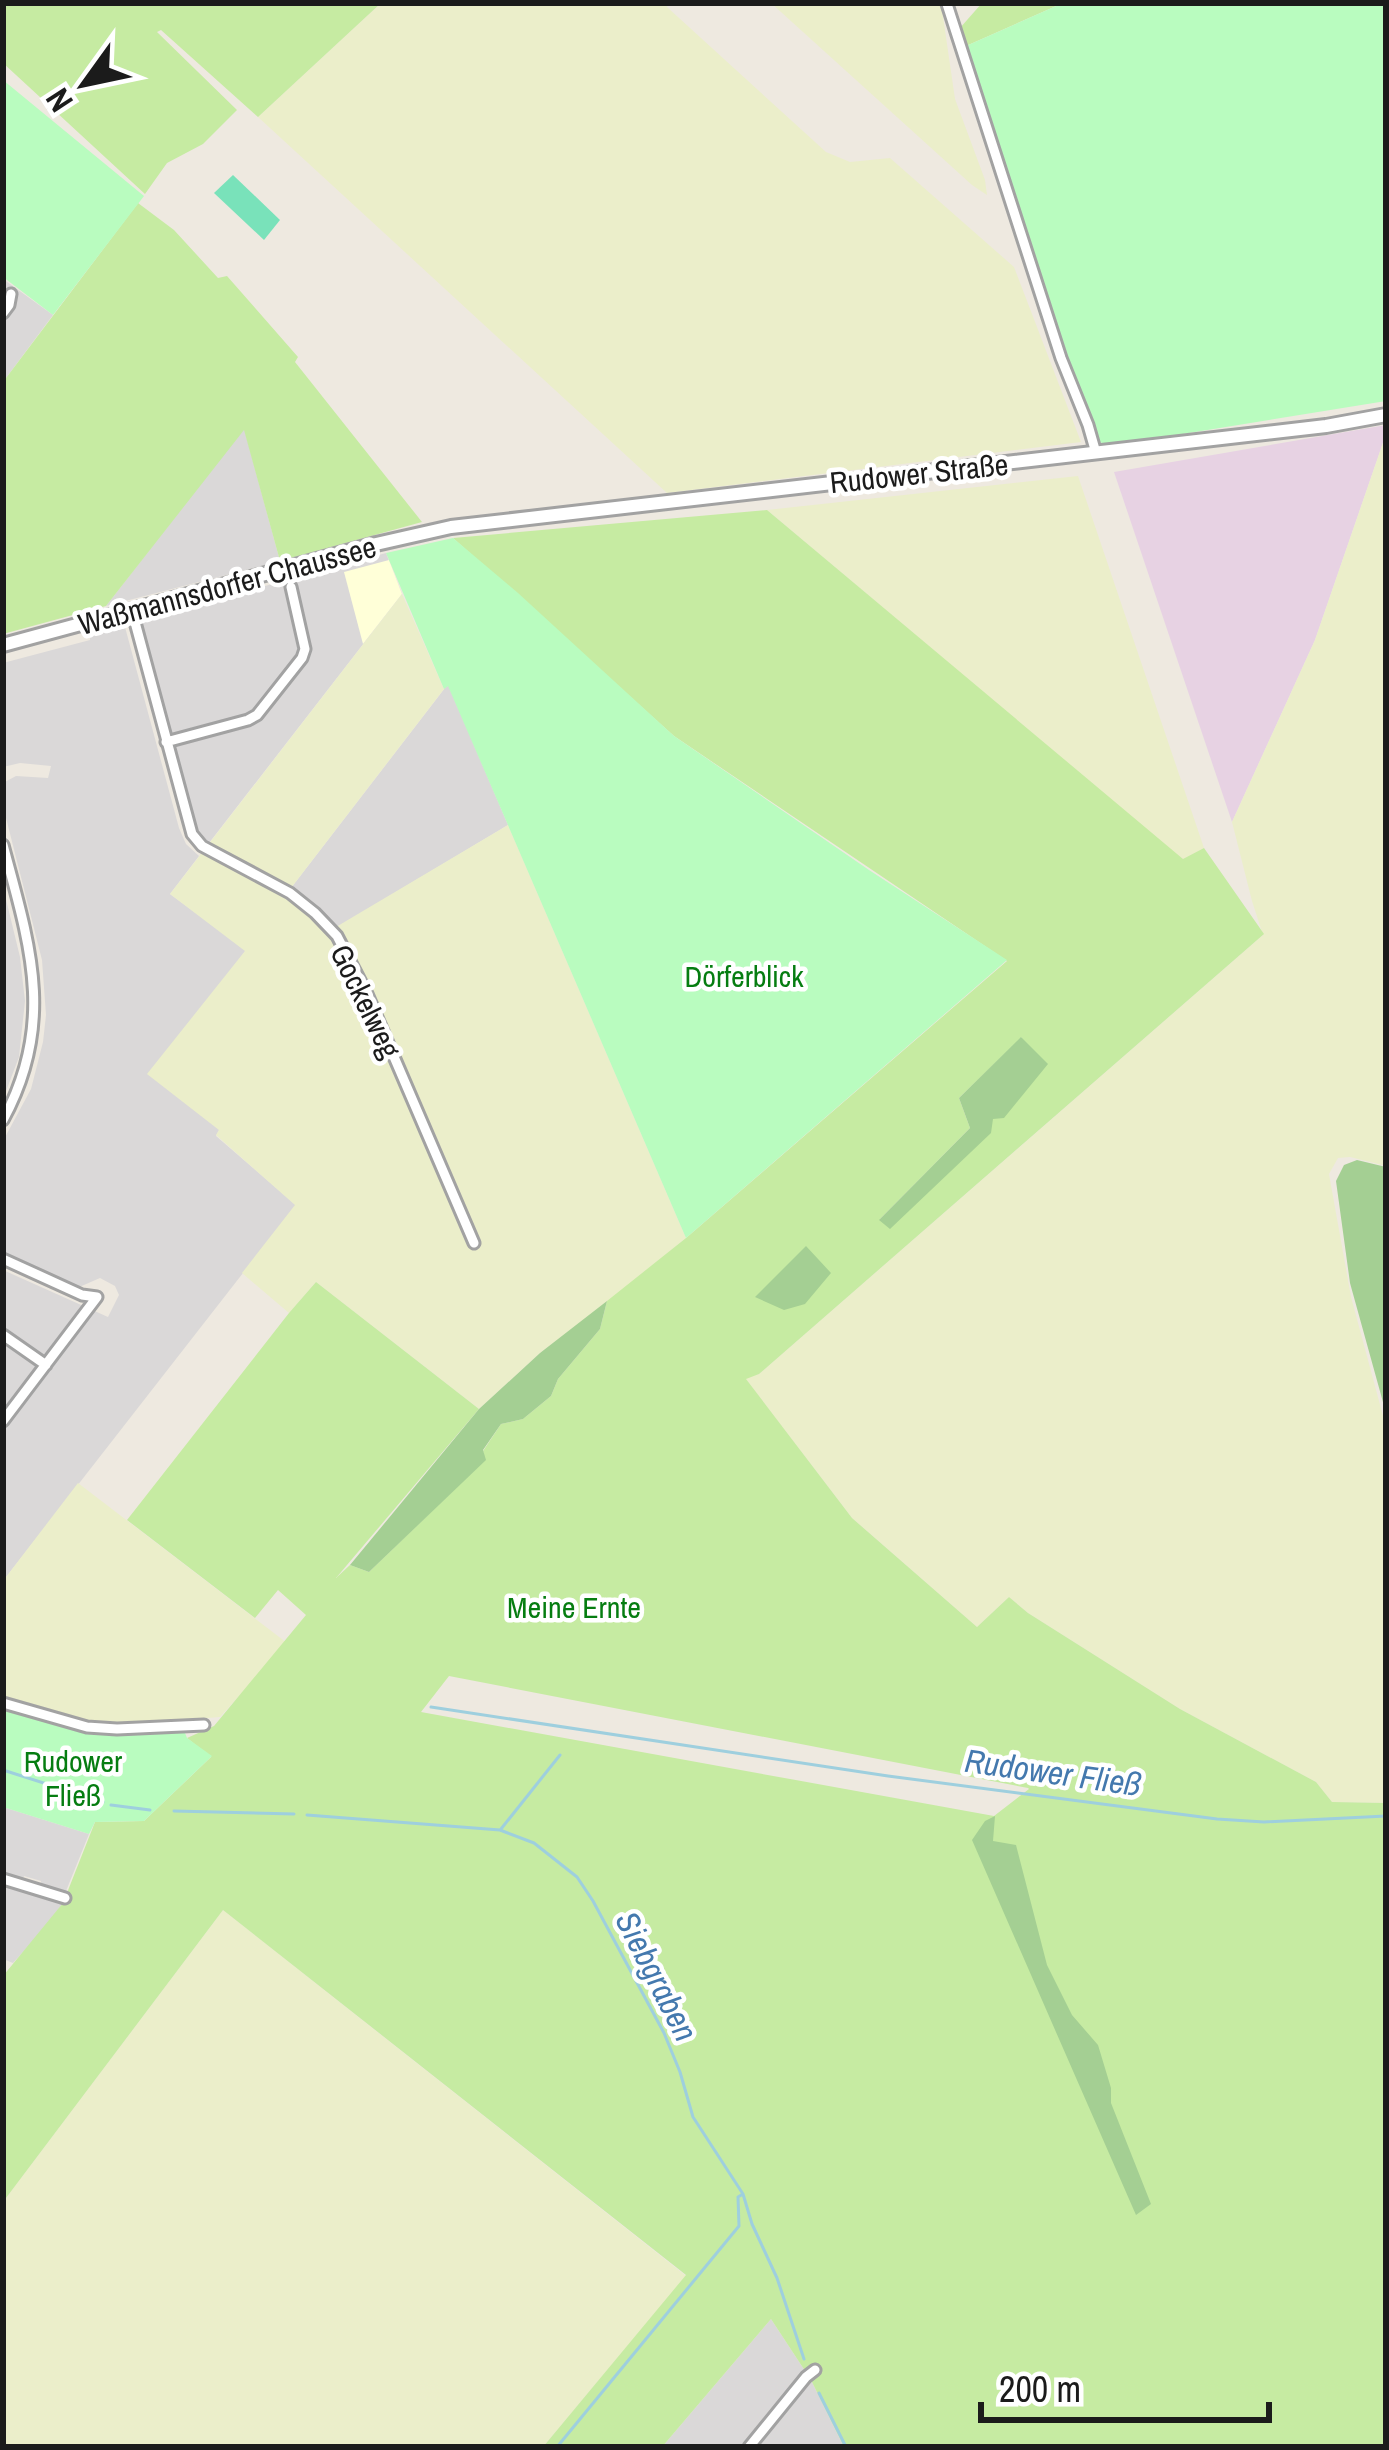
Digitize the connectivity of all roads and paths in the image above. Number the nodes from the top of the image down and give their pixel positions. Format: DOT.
graph roads {
  1 [pos="947,4"];
  2 [pos="11,294"];
  3 [pos="3,314"];
  4 [pos="1386,415"];
  5 [pos="1096,453"];
  6 [pos="451,527"];
  7 [pos="290,587"];
  8 [pos="132,611"];
  9 [pos="3,645"];
  10 [pos="166,742"];
  11 [pos="3,845"];
  12 [pos="6,866"];
  13 [pos="3,1120"];
  14 [pos="474,1244"];
  15 [pos="3,1259"];
  16 [pos="3,1335"];
  17 [pos="46,1365"];
  18 [pos="3,1421"];
  19 [pos="3,1703"];
  20 [pos="204,1725"];
  21 [pos="3,1880"];
  22 [pos="65,1898"];
  23 [pos="815,2370"];
  24 [pos="749,2447"];
  1 -- 5 [label="street"];
  2 -- 3 [label="street"];
  4 -- 5 [label="street, Rudower Straße"];
  5 -- 6 [label="street, Rudower Straße"];
  6 -- 8 [label="street, Waßmannsdorfer Chaussee"];
  7 -- 10 [label="street"];
  8 -- 9 [label="street, Waßmannsdorfer Chaussee"];
  8 -- 10 [label="street, Gockelweg"];
  10 -- 14 [label="street, Gockelweg"];
  11 -- 12 [label="street"];
  12 -- 13 [label="street"];
  15 -- 17 [label="street"];
  16 -- 17 [label="street"];
  17 -- 18 [label="street"];
  19 -- 20 [label="street"];
  21 -- 22 [label="street"];
  23 -- 24 [label="street"];
}
